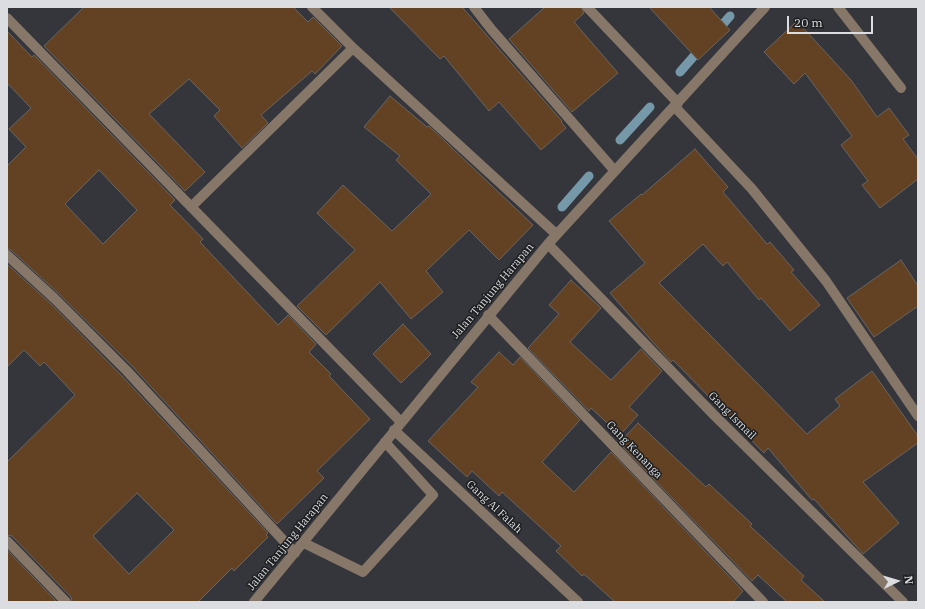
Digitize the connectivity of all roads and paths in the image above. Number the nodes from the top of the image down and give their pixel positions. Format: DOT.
graph roads {
  1 [pos="312,7"];
  2 [pos="474,7"];
  3 [pos="587,7"];
  4 [pos="838,7"];
  5 [pos="760,9"];
  6 [pos="7,18"];
  7 [pos="354,48"];
  8 [pos="901,88"];
  9 [pos="677,105"];
  10 [pos="614,170"];
  11 [pos="191,207"];
  12 [pos="556,234"];
  13 [pos="548,244"];
  14 [pos="7,255"];
  15 [pos="488,315"];
  16 [pos="918,416"];
  17 [pos="398,426"];
  18 [pos="385,442"];
  19 [pos="7,541"];
  20 [pos="304,543"];
  21 [pos="295,554"];
  22 [pos="66,602"];
  23 [pos="254,602"];
  24 [pos="578,602"];
  25 [pos="762,602"];
  26 [pos="903,602"];
  1 -- 7 [label="street"];
  2 -- 10 [label="street"];
  3 -- 9 [label="street"];
  4 -- 8 [label="street"];
  5 -- 9 [label="street, Jalan Tanjung Harapan"];
  6 -- 11 [label="street, Gang Al Falah"];
  7 -- 11 [label="street"];
  7 -- 12 [label="street"];
  9 -- 10 [label="street, Jalan Tanjung Harapan"];
  9 -- 16 [label="street"];
  10 -- 12 [label="street, Jalan Tanjung Harapan"];
  11 -- 17 [label="street, Gang Al Falah"];
  12 -- 13 [label="street, Jalan Tanjung Harapan"];
  13 -- 15 [label="street, Jalan Tanjung Harapan"];
  13 -- 26 [label="street, Gang Ismail"];
  14 -- 21 [label="street"];
  15 -- 17 [label="street, Jalan Tanjung Harapan"];
  15 -- 25 [label="street, Gang Kenanga"];
  17 -- 18 [label="street, Jalan Tanjung Harapan"];
  17 -- 24 [label="street, Gang Al Falah"];
  18 -- 20 [label="street, Jalan Tanjung Harapan"];
  18 -- 20 [label="street"];
  19 -- 22 [label="street"];
  20 -- 21 [label="street, Jalan Tanjung Harapan"];
  21 -- 23 [label="street, Jalan Tanjung Harapan"];
}
